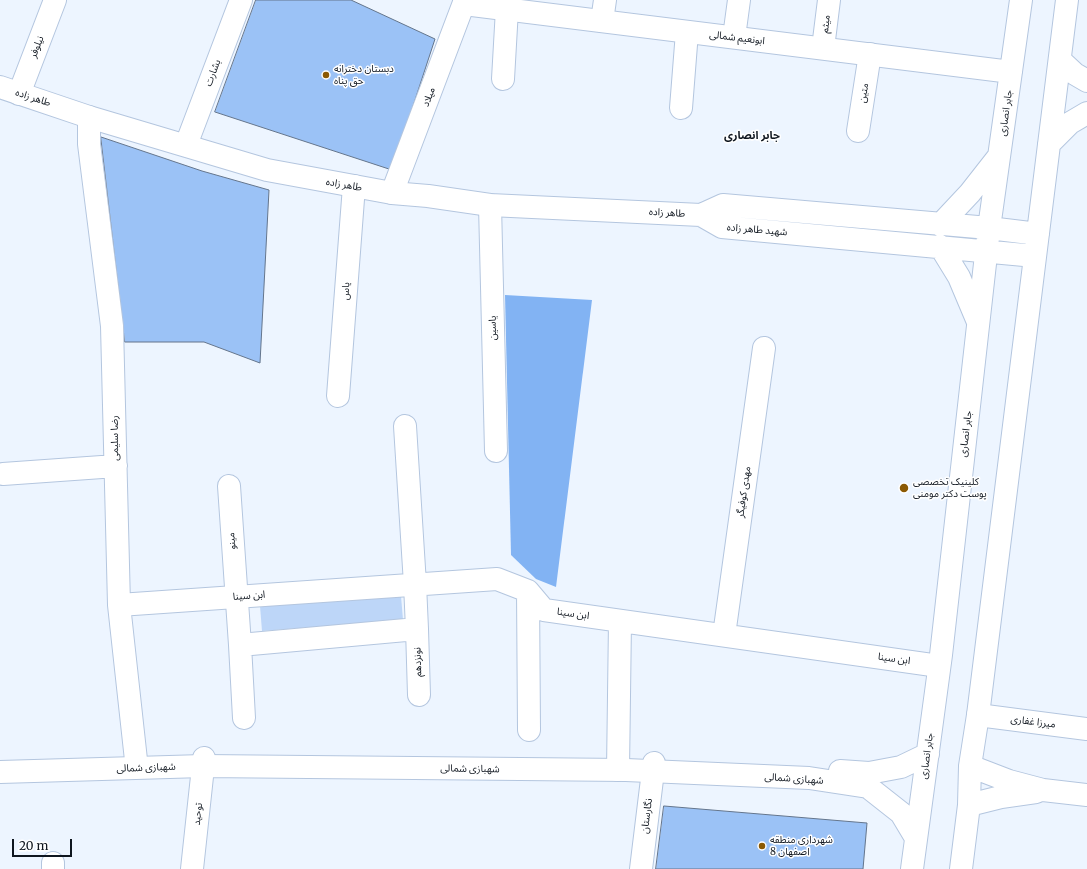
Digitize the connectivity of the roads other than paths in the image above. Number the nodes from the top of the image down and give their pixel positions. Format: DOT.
graph roads {
  1 [pos="55,0"];
  2 [pos="241,0"];
  3 [pos="739,0"];
  4 [pos="829,0"];
  5 [pos="1021,0"];
  6 [pos="1067,0"];
  7 [pos="465,2"];
  8 [pos="507,9"];
  9 [pos="603,10"];
  10 [pos="687,32"];
  11 [pos="734,37"];
  12 [pos="823,48"];
  13 [pos="870,54"];
  14 [pos="1060,60"];
  15 [pos="1011,72"];
  16 [pos="503,79"];
  17 [pos="1087,81"];
  18 [pos="10,90"];
  19 [pos="681,108"];
  20 [pos="1087,113"];
  21 [pos="89,117"];
  22 [pos="858,131"];
  23 [pos="1049,144"];
  24 [pos="186,145"];
  25 [pos="1000,154"];
  26 [pos="354,186"];
  27 [pos="392,193"];
  28 [pos="490,205"];
  29 [pos="701,215"];
  30 [pos="940,224"];
  31 [pos="989,228"];
  32 [pos="1038,234"];
  33 [pos="940,246"];
  34 [pos="987,251"];
  35 [pos="1035,256"];
  36 [pos="979,323"];
  37 [pos="764,348"];
  38 [pos="338,396"];
  39 [pos="405,426"];
  40 [pos="496,451"];
  41 [pos="116,466"];
  42 [pos="3,474"];
  43 [pos="229,486"];
  44 [pos="415,584"];
  45 [pos="528,591"];
  46 [pos="236,596"];
  47 [pos="119,605"];
  48 [pos="620,621"];
  49 [pos="417,629"];
  50 [pos="724,635"];
  51 [pos="240,645"];
  52 [pos="939,666"];
  53 [pos="420,695"];
  54 [pos="978,715"];
  55 [pos="244,718"];
  56 [pos="1087,729"];
  57 [pos="529,730"];
  58 [pos="928,754"];
  59 [pos="136,760"];
  60 [pos="203,762"];
  61 [pos="0,763"];
  62 [pos="618,766"];
  63 [pos="970,766"];
  64 [pos="653,767"];
  65 [pos="0,772"];
  66 [pos="1043,790"];
  67 [pos="1087,795"];
  68 [pos="969,805"];
  69 [pos="916,838"];
  70 [pos="192,869"];
  71 [pos="641,869"];
  72 [pos="912,869"];
  73 [pos="961,869"];
  1 -- 18 [label="street, نیلوفر"];
  2 -- 24 [label="street, بشارت"];
  3 -- 11 [label="street"];
  4 -- 12 [label="street, میثم"];
  5 -- 15 [label="street, جابر انصاری"];
  6 -- 14 [label="street"];
  7 -- 8 [label="street, ابونعیم شمالی"];
  7 -- 27 [label="street, میلاد"];
  8 -- 9 [label="street, ابونعیم شمالی"];
  8 -- 16 [label="street"];
  9 -- 10 [label="street, ابونعیم شمالی"];
  10 -- 11 [label="street, ابونعیم شمالی"];
  10 -- 19 [label="street"];
  11 -- 12 [label="street, ابونعیم شمالی"];
  12 -- 13 [label="street, ابونعیم شمالی"];
  13 -- 15 [label="street, ابونعیم شمالی"];
  13 -- 22 [label="street, متین"];
  14 -- 17 [label="street"];
  14 -- 23 [label="street"];
  15 -- 25 [label="street, جابر انصاری"];
  18 -- 21 [label="street, طاهر زاده"];
  20 -- 23 [label="street"];
  21 -- 24 [label="street, طاهر زاده"];
  21 -- 41 [label="street, رضا سلیمی"];
  23 -- 32 [label="street"];
  24 -- 26 [label="street, طاهر زاده"];
  25 -- 30 [label="street"];
  25 -- 31 [label="street, جابر انصاری"];
  26 -- 27 [label="street, طاهر زاده"];
  26 -- 38 [label="street, یاس"];
  27 -- 28 [label="street, طاهر زاده"];
  28 -- 29 [label="street, طاهر زاده"];
  28 -- 40 [label="street, یاسین"];
  29 -- 30 [label="street"];
  29 -- 33 [label="street, شهید طاهر زاده"];
  30 -- 31 [label="street"];
  31 -- 32 [label="street"];
  31 -- 34 [label="street, جابر انصاری"];
  32 -- 35 [label="street"];
  33 -- 34 [label="street, شهید طاهر زاده"];
  33 -- 36 [label="street"];
  34 -- 35 [label="street, شهید طاهر زاده"];
  34 -- 36 [label="street, جابر انصاری"];
  35 -- 54 [label="street"];
  36 -- 52 [label="street, جابر انصاری"];
  37 -- 50 [label="street, مهدی کوفیگر"];
  39 -- 44 [label="street, نونزدهم"];
  41 -- 42 [label="street"];
  41 -- 47 [label="street, رضا سلیمی"];
  43 -- 46 [label="street, مینو"];
  44 -- 45 [label="street, ابن سینا"];
  44 -- 46 [label="street, ابن سینا"];
  44 -- 49 [label="street, نونزدهم"];
  45 -- 48 [label="street, ابن سینا"];
  45 -- 57 [label="street"];
  46 -- 47 [label="street, ابن سینا"];
  46 -- 51 [label="street, مینو"];
  47 -- 59 [label="street, رضا سلیمی"];
  48 -- 50 [label="street, ابن سینا"];
  48 -- 62 [label="street"];
  49 -- 51 [label="street"];
  49 -- 53 [label="street, نونزدهم"];
  50 -- 52 [label="street, ابن سینا"];
  51 -- 55 [label="street, مینو"];
  52 -- 58 [label="street, جابر انصاری"];
  54 -- 56 [label="street, میرزا غفاری"];
  54 -- 63 [label="street"];
  58 -- 64 [label="street, شهبازی شمالی"];
  58 -- 69 [label="street, جابر انصاری"];
  59 -- 60 [label="street, شهبازی شمالی"];
  59 -- 61 [label="street, شهبازی شمالی"];
  60 -- 62 [label="street, شهبازی شمالی"];
  60 -- 65 [label="street, شهبازی شمالی"];
  60 -- 70 [label="street, توحید"];
  62 -- 64 [label="street, شهبازی شمالی"];
  63 -- 66 [label="street"];
  63 -- 68 [label="street"];
  64 -- 69 [label="street, شهبازی شمالی"];
  64 -- 71 [label="street, نگارستان"];
  66 -- 67 [label="street"];
  66 -- 68 [label="street"];
  68 -- 73 [label="street"];
  69 -- 72 [label="street, جابر انصاری"];
}
